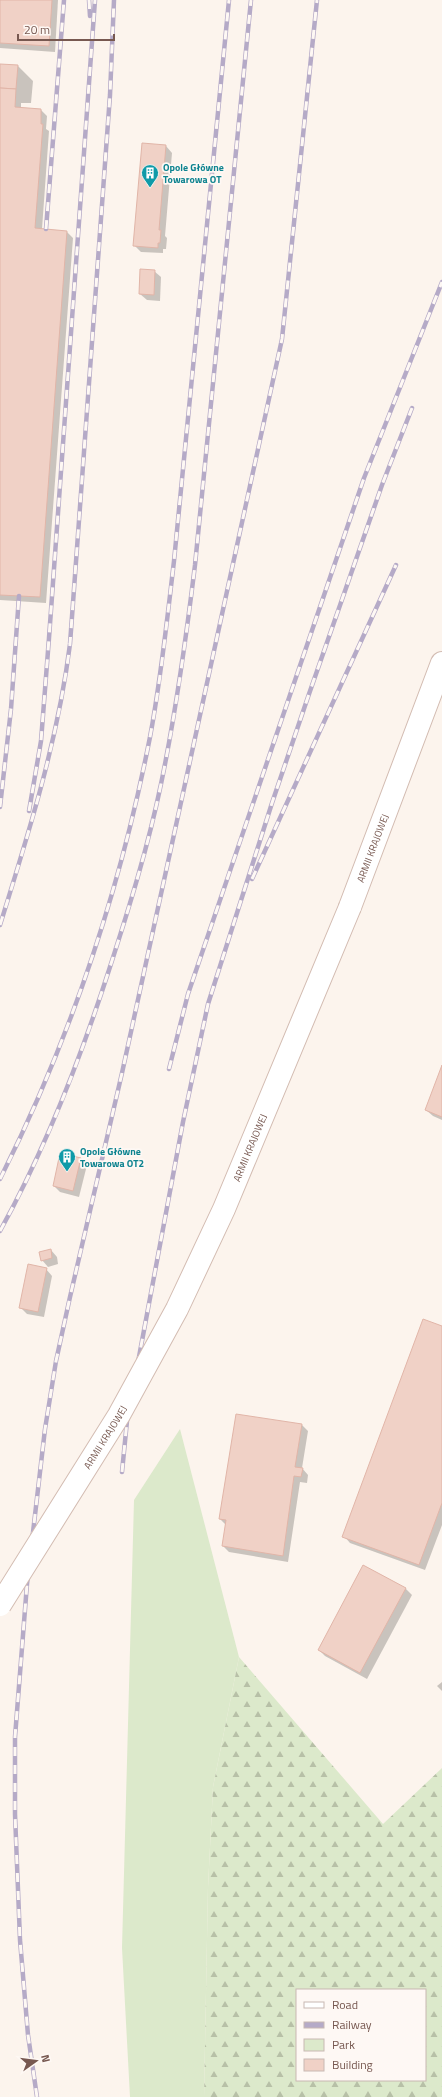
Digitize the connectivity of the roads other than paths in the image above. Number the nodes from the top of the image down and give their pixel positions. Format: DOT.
graph roads {
  1 [pos="442,663"];
  2 [pos="0,1605"];
  1 -- 2 [label="main road, ARMII KRAJOWEJ, bridge"];
}
